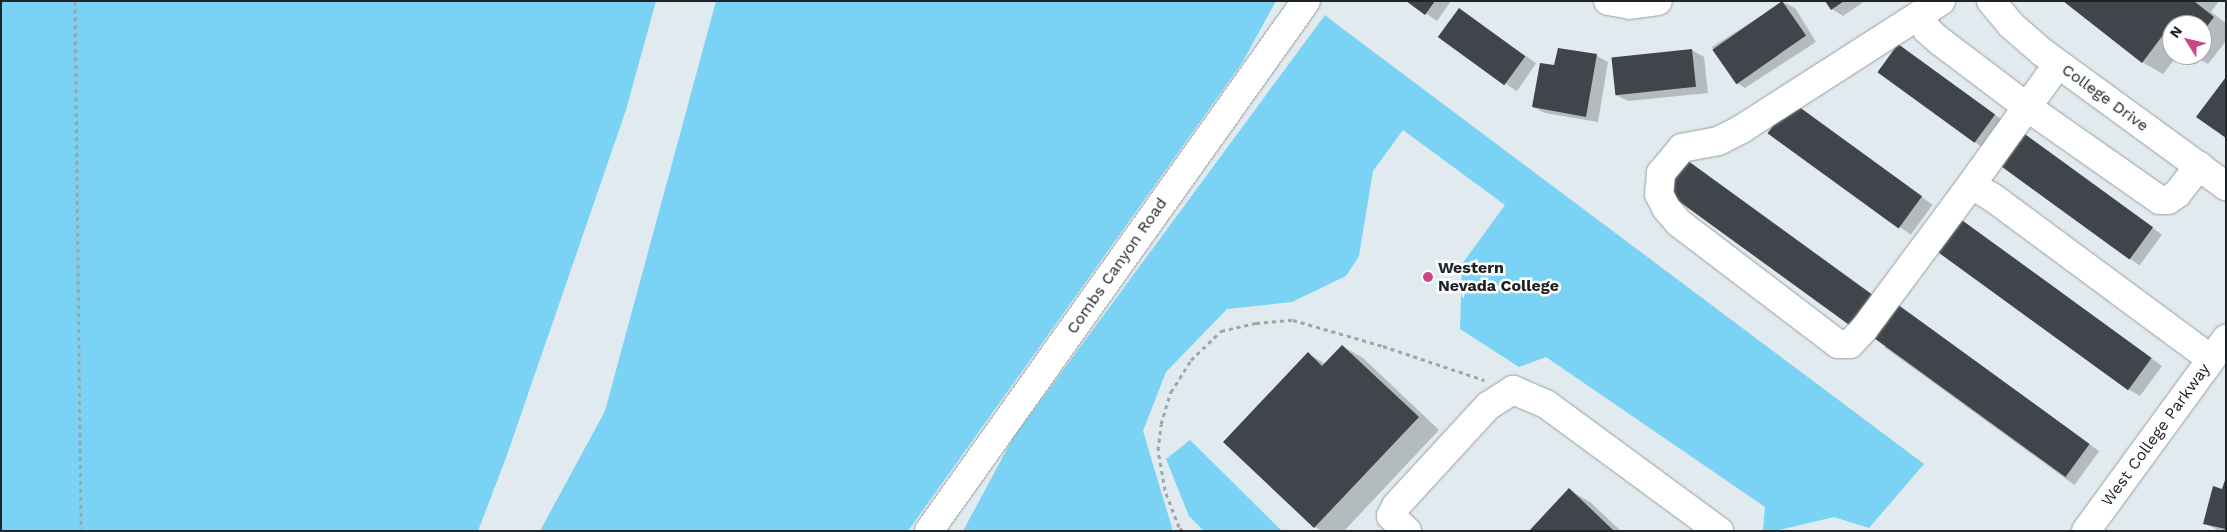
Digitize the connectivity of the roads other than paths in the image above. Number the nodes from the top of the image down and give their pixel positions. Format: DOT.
graph roads {
  1 [pos="1306,1"];
  2 [pos="1608,1"];
  3 [pos="1658,1"];
  4 [pos="1991,1"];
  5 [pos="1931,8"];
  6 [pos="2058,64"];
  7 [pos="2028,107"];
  8 [pos="2199,166"];
  9 [pos="1971,185"];
  10 [pos="2226,186"];
  11 [pos="2218,349"];
  12 [pos="929,531"];
  13 [pos="1407,531"];
  14 [pos="1719,531"];
  15 [pos="2086,531"];
  1 -- 12 [label="street, Combs Canyon Road"];
  2 -- 3 [label="street"];
  4 -- 6 [label="street, College Drive"];
  5 -- 7 [label="street"];
  5 -- 9 [label="street"];
  6 -- 7 [label="street"];
  6 -- 8 [label="street, College Drive"];
  7 -- 8 [label="street"];
  7 -- 9 [label="street"];
  8 -- 10 [label="street, College Drive"];
  9 -- 11 [label="street"];
  11 -- 15 [label="street, West College Parkway"];
  13 -- 14 [label="street"];
}
